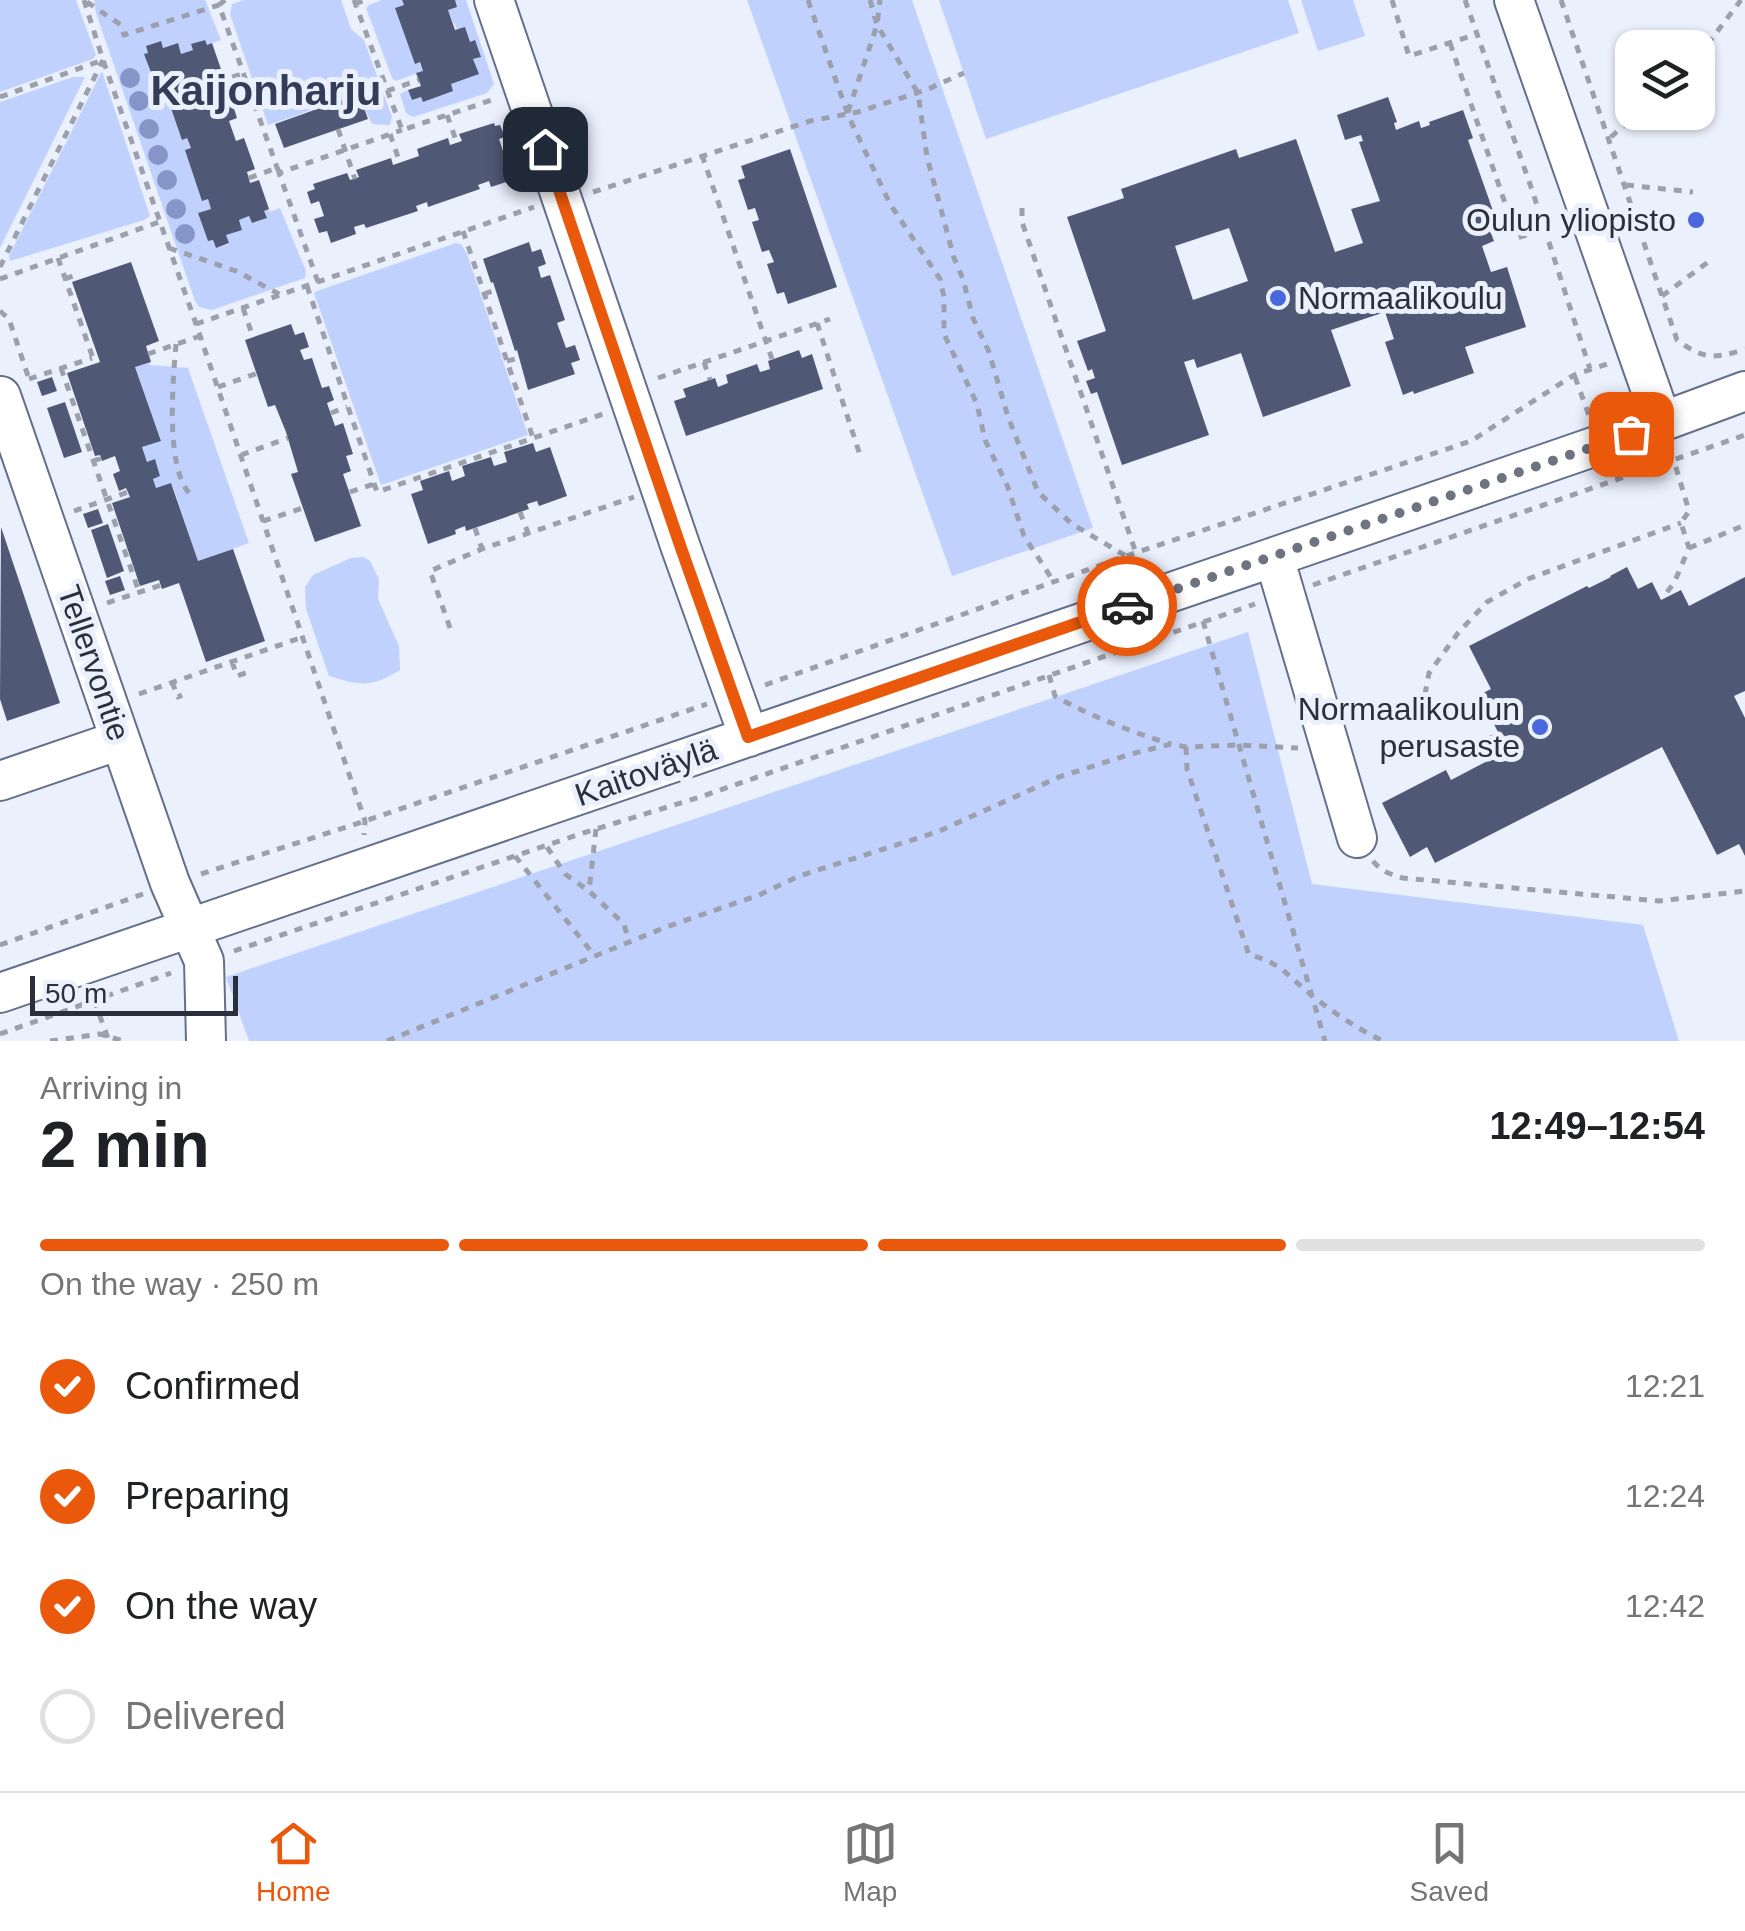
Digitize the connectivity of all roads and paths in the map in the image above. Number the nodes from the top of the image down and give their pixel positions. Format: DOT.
graph roads {
  1 [pos="85,0"];
  2 [pos="365,0"];
  3 [pos="494,0"];
  4 [pos="808,0"];
  5 [pos="870,0"];
  6 [pos="880,0"];
  7 [pos="1392,0"];
  8 [pos="1465,0"];
  9 [pos="1514,0"];
  10 [pos="1561,0"];
  11 [pos="1741,0"];
  12 [pos="354,2"];
  13 [pos="222,3"];
  14 [pos="877,25"];
  15 [pos="1477,34"];
  16 [pos="1715,34"];
  17 [pos="1450,43"];
  18 [pos="103,60"];
  19 [pos="964,73"];
  20 [pos="242,74"];
  21 [pos="419,80"];
  22 [pos="217,82"];
  23 [pos="522,84"];
  24 [pos="388,91"];
  25 [pos="918,93"];
  26 [pos="0,97"];
  27 [pos="848,114"];
  28 [pos="447,115"];
  29 [pos="338,129"];
  30 [pos="402,130"];
  31 [pos="1619,130"];
  32 [pos="390,134"];
  33 [pos="1610,138"];
  34 [pos="457,143"];
  35 [pos="345,150"];
  36 [pos="702,155"];
  37 [pos="400,163"];
  38 [pos="278,170"];
  39 [pos="248,178"];
  40 [pos="355,178"];
  41 [pos="1626,185"];
  42 [pos="1693,192"];
  43 [pos="562,199"];
  44 [pos="1022,208"];
  45 [pos="1541,216"];
  46 [pos="159,222"];
  47 [pos="1512,226"];
  48 [pos="1545,229"];
  49 [pos="463,230"];
  50 [pos="168,248"];
  51 [pos="58,258"];
  52 [pos="1711,260"];
  53 [pos="0,266"];
  54 [pos="0,279"];
  55 [pos="318,282"];
  56 [pos="307,286"];
  57 [pos="496,290"];
  58 [pos="281,294"];
  59 [pos="484,294"];
  60 [pos="1662,296"];
  61 [pos="243,308"];
  62 [pos="830,319"];
  63 [pos="817,323"];
  64 [pos="196,324"];
  65 [pos="200,336"];
  66 [pos="254,337"];
  67 [pos="766,341"];
  68 [pos="176,344"];
  69 [pos="1745,348"];
  70 [pos="148,354"];
  71 [pos="1637,354"];
  72 [pos="520,358"];
  73 [pos="772,359"];
  74 [pos="507,362"];
  75 [pos="704,362"];
  76 [pos="61,368"];
  77 [pos="1590,370"];
  78 [pos="258,373"];
  79 [pos="710,380"];
  80 [pos="218,387"];
  81 [pos="15,388"];
  82 [pos="1745,391"];
  83 [pos="620,400"];
  84 [pos="348,407"];
  85 [pos="331,413"];
  86 [pos="1662,422"];
  87 [pos="1745,436"];
  88 [pos="288,438"];
  89 [pos="533,438"];
  90 [pos="241,454"];
  91 [pos="860,455"];
  92 [pos="1674,461"];
  93 [pos="374,484"];
  94 [pos="128,492"];
  95 [pos="350,492"];
  96 [pos="190,494"];
  97 [pos="642,494"];
  98 [pos="106,500"];
  99 [pos="303,508"];
  100 [pos="74,510"];
  101 [pos="520,512"];
  102 [pos="263,521"];
  103 [pos="1680,523"];
  104 [pos="1745,525"];
  105 [pos="474,528"];
  106 [pos="528,533"];
  107 [pos="1176,540"];
  108 [pos="482,548"];
  109 [pos="1689,548"];
  110 [pos="1136,553"];
  111 [pos="1126,556"];
  112 [pos="1274,557"];
  113 [pos="1054,582"];
  114 [pos="1190,584"];
  115 [pos="161,585"];
  116 [pos="139,592"];
  117 [pos="1668,592"];
  118 [pos="1286,594"];
  119 [pos="107,604"];
  120 [pos="1203,622"];
  121 [pos="450,628"];
  122 [pos="302,637"];
  123 [pos="232,662"];
  124 [pos="248,672"];
  125 [pos="1049,675"];
  126 [pos="172,682"];
  127 [pos="138,694"];
  128 [pos="182,695"];
  129 [pos="733,695"];
  130 [pos="1422,710"];
  131 [pos="748,737"];
  132 [pos="120,740"];
  133 [pos="1171,744"];
  134 [pos="1238,745"];
  135 [pos="1186,747"];
  136 [pos="1332,749"];
  137 [pos="0,782"];
  138 [pos="365,821"];
  139 [pos="596,830"];
  140 [pos="1357,838"];
  141 [pos="546,846"];
  142 [pos="514,856"];
  143 [pos="375,866"];
  144 [pos="170,883"];
  145 [pos="589,891"];
  146 [pos="1745,892"];
  147 [pos="629,942"];
  148 [pos="0,945"];
  149 [pos="197,945"];
  150 [pos="594,956"];
  151 [pos="0,993"];
  152 [pos="1312,996"];
  153 [pos="94,1000"];
  154 [pos="0,1034"];
  155 [pos="108,1039"];
  156 [pos="50,1041"];
  157 [pos="122,1041"];
  158 [pos="206,1041"];
  159 [pos="387,1041"];
  160 [pos="1325,1041"];
  161 [pos="1383,1041"];
  1 -- 13 [label="path"];
  1 -- 18 [label="path"];
  2 -- 12 [label="path"];
  3 -- 23 [label="street"];
  4 -- 27 [label="path"];
  5 -- 14 [label="path"];
  6 -- 14 [label="path"];
  7 -- 17 [label="path"];
  8 -- 15 [label="path"];
  9 -- 71 [label="street"];
  10 -- 33 [label="path"];
  11 -- 16 [label="path"];
  12 -- 24 [label="path"];
  13 -- 20 [label="path"];
  14 -- 25 [label="path"];
  14 -- 27 [label="path"];
  15 -- 17 [label="path"];
  15 -- 45 [label="path"];
  17 -- 47 [label="path"];
  18 -- 26 [label="path"];
  18 -- 46 [label="path"];
  18 -- 53 [label="path"];
  19 -- 25 [label="path"];
  20 -- 22 [label="path"];
  20 -- 38 [label="path"];
  21 -- 24 [label="path"];
  23 -- 28 [label="path"];
  23 -- 43 [label="street"];
  24 -- 30 [label="path"];
  25 -- 27 [label="path"];
  25 -- 111 [label="path"];
  27 -- 36 [label="path"];
  27 -- 113 [label="path"];
  28 -- 30 [label="path"];
  28 -- 34 [label="path"];
  29 -- 35 [label="path"];
  30 -- 32 [label="path"];
  31 -- 33 [label="path"];
  32 -- 35 [label="path"];
  32 -- 37 [label="path"];
  33 -- 41 [label="path"];
  35 -- 38 [label="path"];
  35 -- 40 [label="path"];
  36 -- 43 [label="path"];
  36 -- 67 [label="path"];
  38 -- 39 [label="path"];
  38 -- 55 [label="path"];
  41 -- 42 [label="path"];
  41 -- 60 [label="path"];
  43 -- 49 [label="path"];
  43 -- 83 [label="street"];
  44 -- 110 [label="path"];
  45 -- 47 [label="path"];
  45 -- 48 [label="path"];
  46 -- 50 [label="path"];
  46 -- 51 [label="path"];
  47 -- 48 [label="path"];
  48 -- 77 [label="path"];
  49 -- 55 [label="path"];
  49 -- 59 [label="path"];
  50 -- 58 [label="path"];
  50 -- 64 [label="path"];
  51 -- 54 [label="path"];
  51 -- 76 [label="path"];
  52 -- 60 [label="path"];
  55 -- 56 [label="path"];
  56 -- 58 [label="path"];
  56 -- 84 [label="path"];
  57 -- 59 [label="path"];
  58 -- 61 [label="path"];
  59 -- 74 [label="path"];
  60 -- 69 [label="path"];
  61 -- 64 [label="path"];
  61 -- 66 [label="path"];
  62 -- 63 [label="path"];
  63 -- 67 [label="path"];
  63 -- 91 [label="path"];
  64 -- 65 [label="path"];
  65 -- 68 [label="path"];
  65 -- 80 [label="path"];
  67 -- 73 [label="path"];
  67 -- 75 [label="path"];
  68 -- 70 [label="path"];
  68 -- 96 [label="path"];
  71 -- 77 [label="path"];
  71 -- 86 [label="street"];
  72 -- 74 [label="path"];
  74 -- 89 [label="path"];
  75 -- 79 [label="path"];
  75 -- 83 [label="path"];
  76 -- 81 [label="path"];
  76 -- 98 [label="path"];
  77 -- 107 [label="path"];
  78 -- 80 [label="path"];
  80 -- 90 [label="path"];
  81 -- 132 [label="street, Tellervontie"];
  82 -- 86 [label="street, Kaitoväylä"];
  83 -- 89 [label="path"];
  83 -- 129 [label="street"];
  84 -- 85 [label="path"];
  84 -- 93 [label="path"];
  86 -- 112 [label="street, Kaitoväylä"];
  87 -- 92 [label="path"];
  88 -- 90 [label="path"];
  89 -- 93 [label="path"];
  90 -- 102 [label="path"];
  92 -- 103 [label="path"];
  92 -- 118 [label="path"];
  93 -- 95 [label="path"];
  94 -- 98 [label="path"];
  97 -- 106 [label="path"];
  98 -- 100 [label="path"];
  98 -- 116 [label="path"];
  99 -- 102 [label="path"];
  101 -- 106 [label="path"];
  102 -- 122 [label="path"];
  103 -- 109 [label="path"];
  103 -- 130 [label="path"];
  104 -- 109 [label="path"];
  105 -- 108 [label="path"];
  106 -- 108 [label="path"];
  107 -- 110 [label="path"];
  107 -- 114 [label="path"];
  108 -- 121 [label="path"];
  109 -- 117 [label="path"];
  110 -- 111 [label="path"];
  111 -- 113 [label="path"];
  112 -- 114 [label="street, Kaitoväylä"];
  112 -- 118 [label="street"];
  113 -- 129 [label="path"];
  114 -- 131 [label="street, Kaitoväylä"];
  115 -- 116 [label="path"];
  116 -- 119 [label="path"];
  118 -- 120 [label="path"];
  118 -- 136 [label="street"];
  120 -- 125 [label="path"];
  120 -- 134 [label="path"];
  122 -- 123 [label="path"];
  122 -- 138 [label="path"];
  123 -- 124 [label="path"];
  123 -- 126 [label="path"];
  125 -- 133 [label="path"];
  125 -- 139 [label="path"];
  126 -- 127 [label="path"];
  126 -- 128 [label="path"];
  129 -- 131 [label="street"];
  129 -- 138 [label="path"];
  131 -- 143 [label="street, Kaitoväylä"];
  132 -- 137 [label="street"];
  132 -- 144 [label="street, Tellervontie"];
  133 -- 135 [label="path"];
  133 -- 147 [label="path"];
  134 -- 135 [label="path"];
  134 -- 136 [label="path"];
  134 -- 152 [label="path"];
  135 -- 152 [label="path"];
  136 -- 140 [label="street"];
  138 -- 143 [label="path"];
  138 -- 144 [label="path"];
  139 -- 141 [label="path"];
  139 -- 145 [label="path"];
  140 -- 146 [label="path"];
  141 -- 142 [label="path"];
  141 -- 145 [label="path"];
  142 -- 149 [label="path"];
  142 -- 150 [label="path"];
  143 -- 149 [label="street, Kaitoväylä"];
  144 -- 148 [label="path"];
  144 -- 149 [label="street, Tellervontie"];
  145 -- 147 [label="path"];
  147 -- 150 [label="path"];
  149 -- 151 [label="street, Kaitoväylä"];
  149 -- 153 [label="path"];
  149 -- 158 [label="street"];
  150 -- 159 [label="path"];
  152 -- 160 [label="path"];
  152 -- 161 [label="path"];
  153 -- 154 [label="path"];
  153 -- 155 [label="path"];
  155 -- 156 [label="path"];
  155 -- 157 [label="path"];
}
